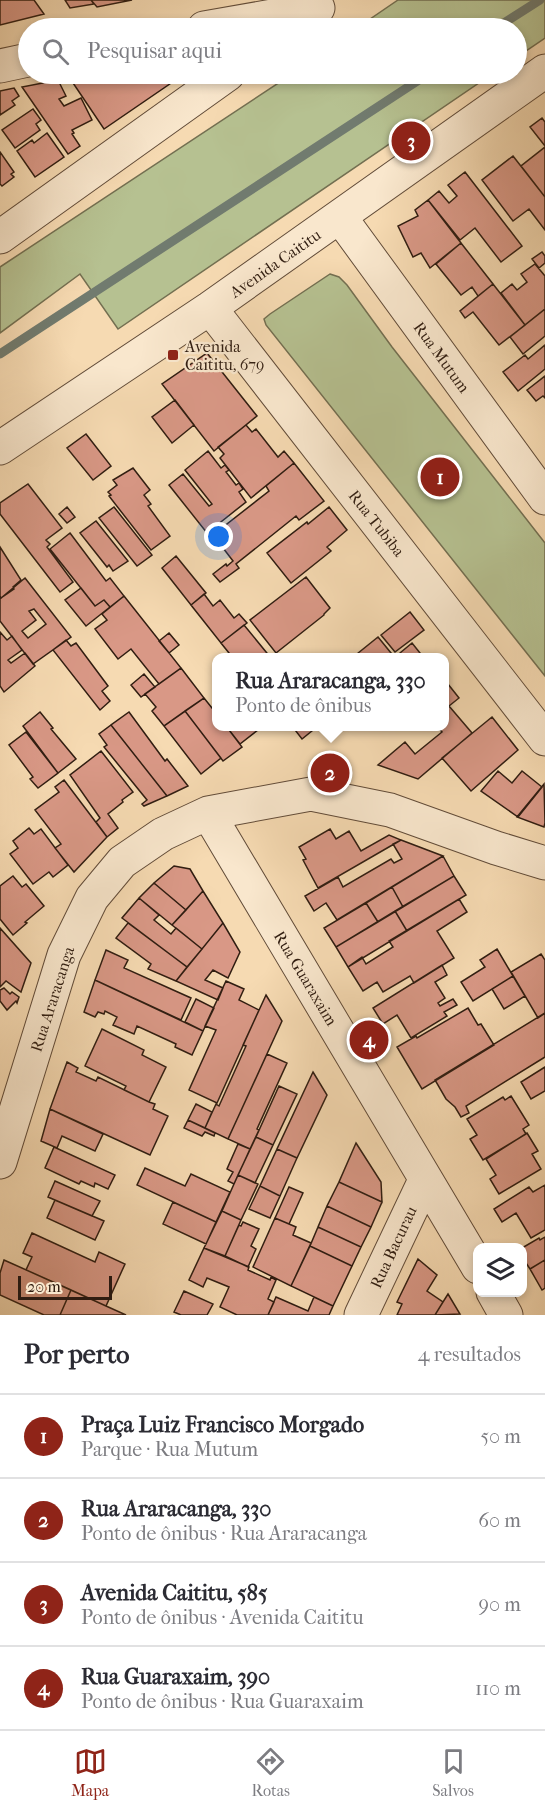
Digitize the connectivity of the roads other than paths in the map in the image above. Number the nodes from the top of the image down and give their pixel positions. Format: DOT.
graph roads {
  1 [pos="323,4"];
  2 [pos="254,18"];
  3 [pos="304,18"];
  4 [pos="18,62"];
  5 [pos="0,66"];
  6 [pos="545,71"];
  7 [pos="214,84"];
  8 [pos="527,84"];
  9 [pos="527,84"];
  10 [pos="340,217"];
  11 [pos="0,237"];
  12 [pos="210,308"];
  13 [pos="0,448"];
  14 [pos="545,498"];
  15 [pos="545,738"];
  16 [pos="208,813"];
  17 [pos="545,863"];
  18 [pos="0,1162"];
  19 [pos="425,1180"];
  20 [pos="473,1260"];
  21 [pos="495,1297"];
  22 [pos="362,1315"];
  23 [pos="506,1315"];
  1 -- 2 [label="street"];
  1 -- 3 [label="street"];
  4 -- 5 [label="street"];
  6 -- 9 [label="street, Avenida Caititu"];
  7 -- 11 [label="street"];
  8 -- 10 [label="street, Avenida Caititu"];
  10 -- 12 [label="street, Avenida Caititu"];
  10 -- 14 [label="street, Rua Mutum"];
  12 -- 13 [label="street, Avenida Caititu"];
  12 -- 15 [label="street, Rua Tubiba"];
  16 -- 17 [label="street, Rua Araracanga"];
  16 -- 18 [label="street, Rua Araracanga"];
  16 -- 19 [label="street, Rua Guaraxaim"];
  19 -- 20 [label="street, Rua Guaraxaim"];
  19 -- 22 [label="street, Rua Bacurau"];
  21 -- 23 [label="street"];
}
